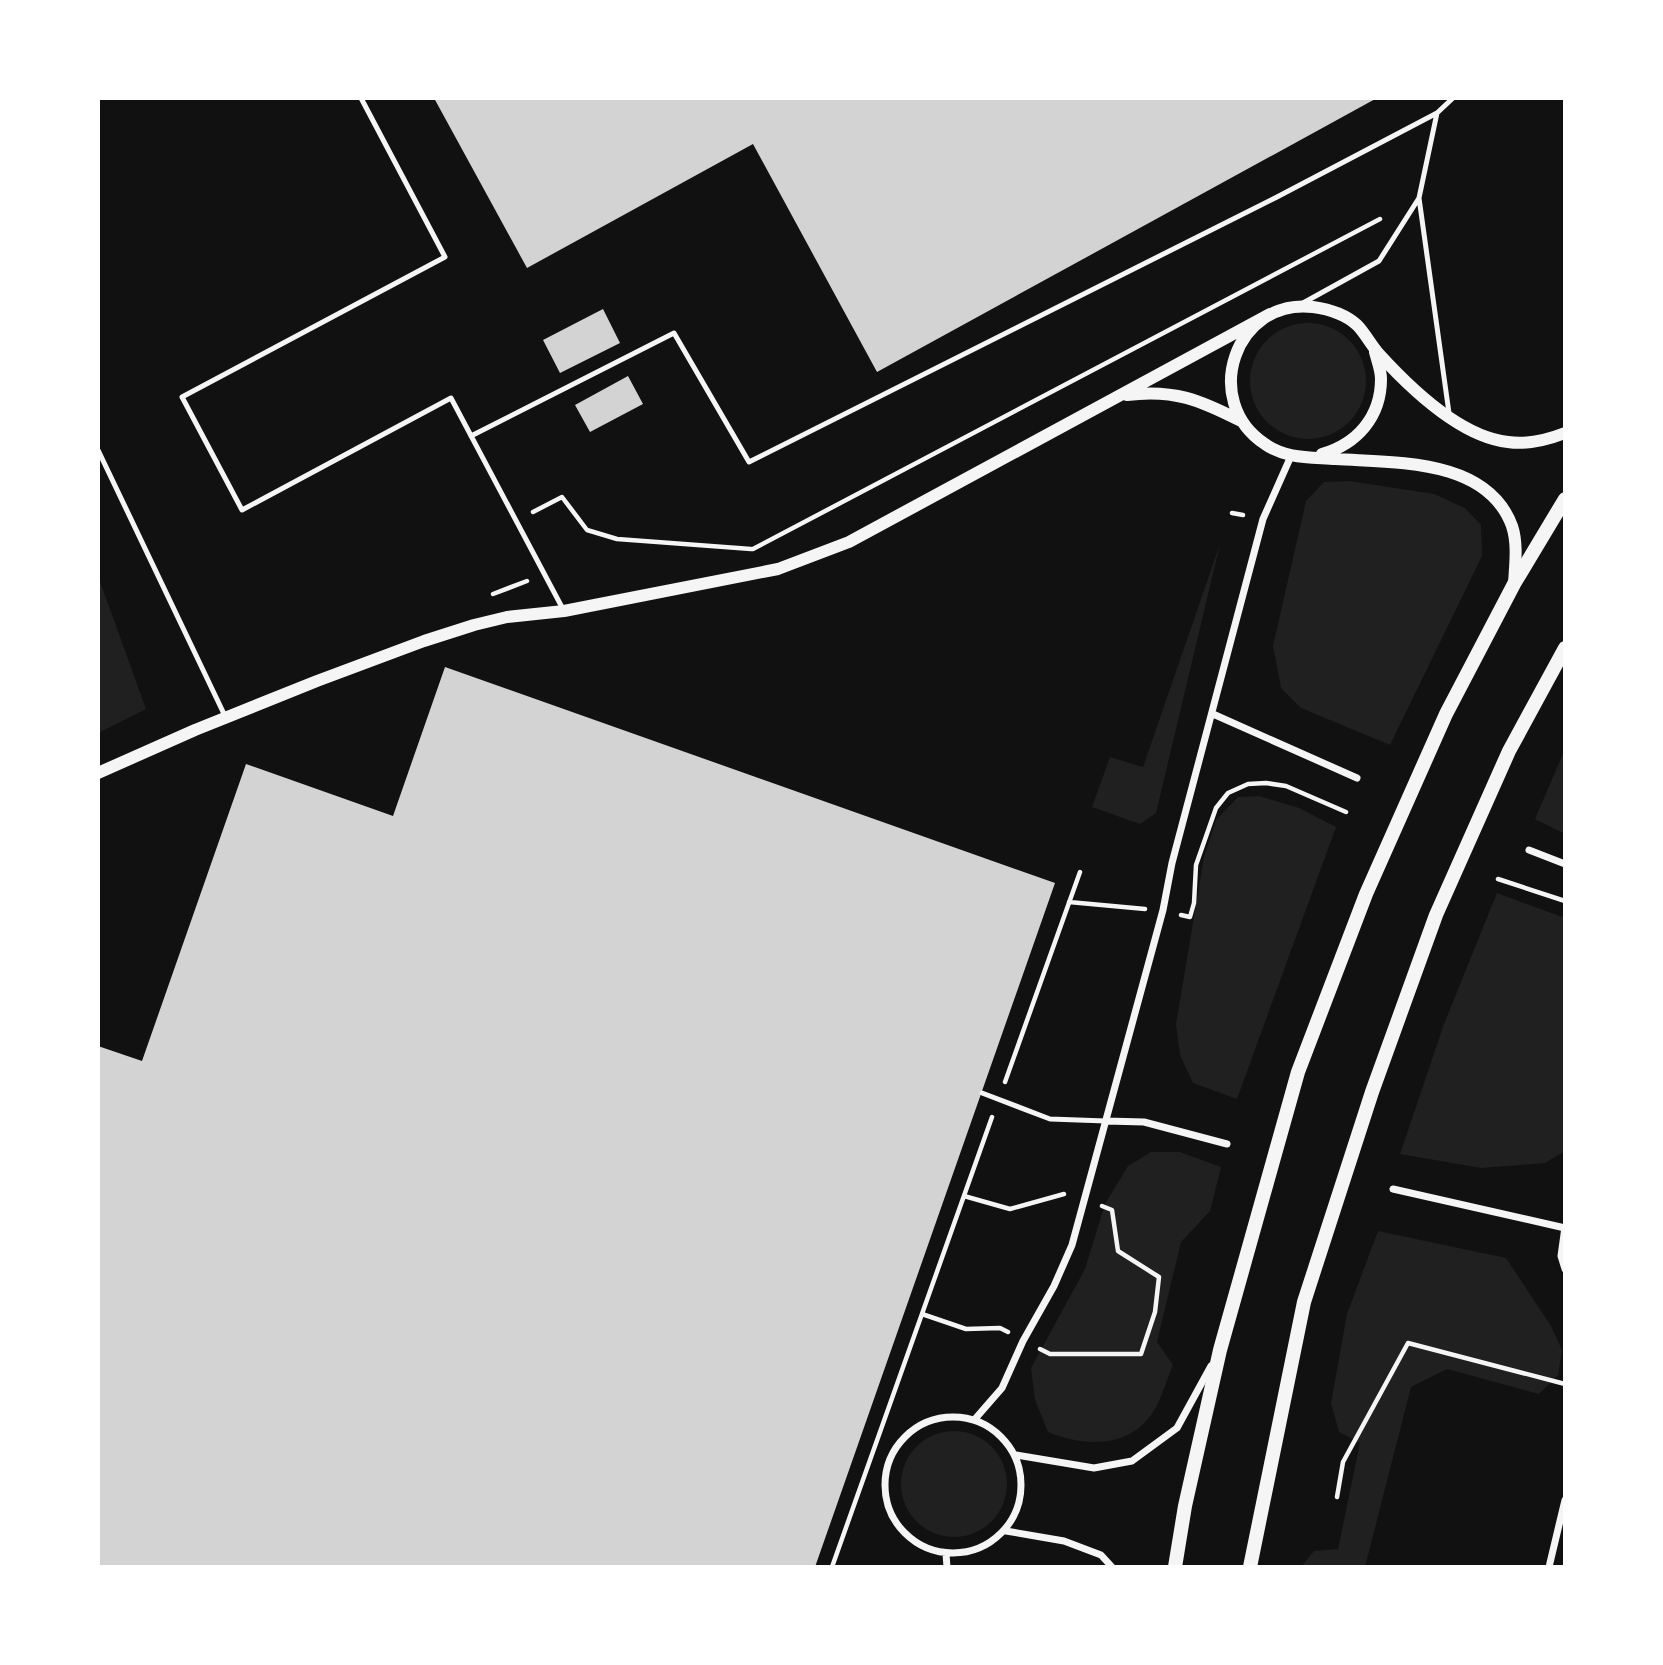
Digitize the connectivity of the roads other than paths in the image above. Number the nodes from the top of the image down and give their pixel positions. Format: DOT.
graph roads {
  1 [pos="361,98"];
  2 [pos="1453,98"];
  3 [pos="1437,113"];
  4 [pos="1419,198"];
  5 [pos="1299,306"];
  6 [pos="1270,314"];
  7 [pos="1374,348"];
  8 [pos="1119,396"];
  9 [pos="1449,415"];
  10 [pos="1241,421"];
  11 [pos="1565,433"];
  12 [pos="471,436"];
  13 [pos="98,450"];
  14 [pos="1291,456"];
  15 [pos="1311,457"];
  16 [pos="1565,499"];
  17 [pos="1514,584"];
  18 [pos="564,611"];
  19 [pos="1565,648"];
  20 [pos="1213,714"];
  21 [pos="225,718"];
  22 [pos="98,773"];
  23 [pos="1357,778"];
  24 [pos="1529,850"];
  25 [pos="1565,864"];
  26 [pos="982,1093"];
  27 [pos="1107,1121"];
  28 [pos="1227,1144"];
  29 [pos="1393,1189"];
  30 [pos="1565,1228"];
  31 [pos="1565,1269"];
  32 [pos="1220,1350"];
  33 [pos="975,1419"];
  34 [pos="1016,1455"];
  35 [pos="1565,1500"];
  36 [pos="1006,1531"];
  37 [pos="946,1554"];
  38 [pos="947,1567"];
  39 [pos="1112,1567"];
  40 [pos="1175,1567"];
  41 [pos="1250,1567"];
  42 [pos="1549,1567"];
  1 -- 12 [label="lane"];
  2 -- 3 [label="lane"];
  3 -- 4 [label="lane"];
  3 -- 12 [label="lane"];
  4 -- 5 [label="lane"];
  4 -- 9 [label="lane"];
  5 -- 6 [label="street"];
  5 -- 7 [label="street"];
  6 -- 8 [label="street"];
  6 -- 10 [label="street"];
  7 -- 9 [label="street"];
  7 -- 15 [label="street"];
  8 -- 10 [label="street"];
  8 -- 18 [label="street"];
  9 -- 11 [label="street"];
  10 -- 14 [label="street"];
  12 -- 18 [label="lane"];
  13 -- 21 [label="lane"];
  14 -- 15 [label="street"];
  14 -- 20 [label="street"];
  15 -- 17 [label="street"];
  16 -- 17 [label="main road"];
  17 -- 32 [label="main road"];
  18 -- 21 [label="street"];
  19 -- 41 [label="main road"];
  20 -- 23 [label="street"];
  20 -- 27 [label="street"];
  21 -- 22 [label="street"];
  24 -- 25 [label="street"];
  26 -- 27 [label="lane"];
  27 -- 28 [label="street"];
  27 -- 33 [label="street"];
  29 -- 30 [label="street"];
  30 -- 31 [label="street"];
  32 -- 34 [label="street"];
  32 -- 40 [label="main road"];
  33 -- 34 [label="street"];
  33 -- 37 [label="street"];
  34 -- 36 [label="street"];
  35 -- 42 [label="street"];
  36 -- 37 [label="street"];
  36 -- 39 [label="street"];
  37 -- 38 [label="street"];
}
